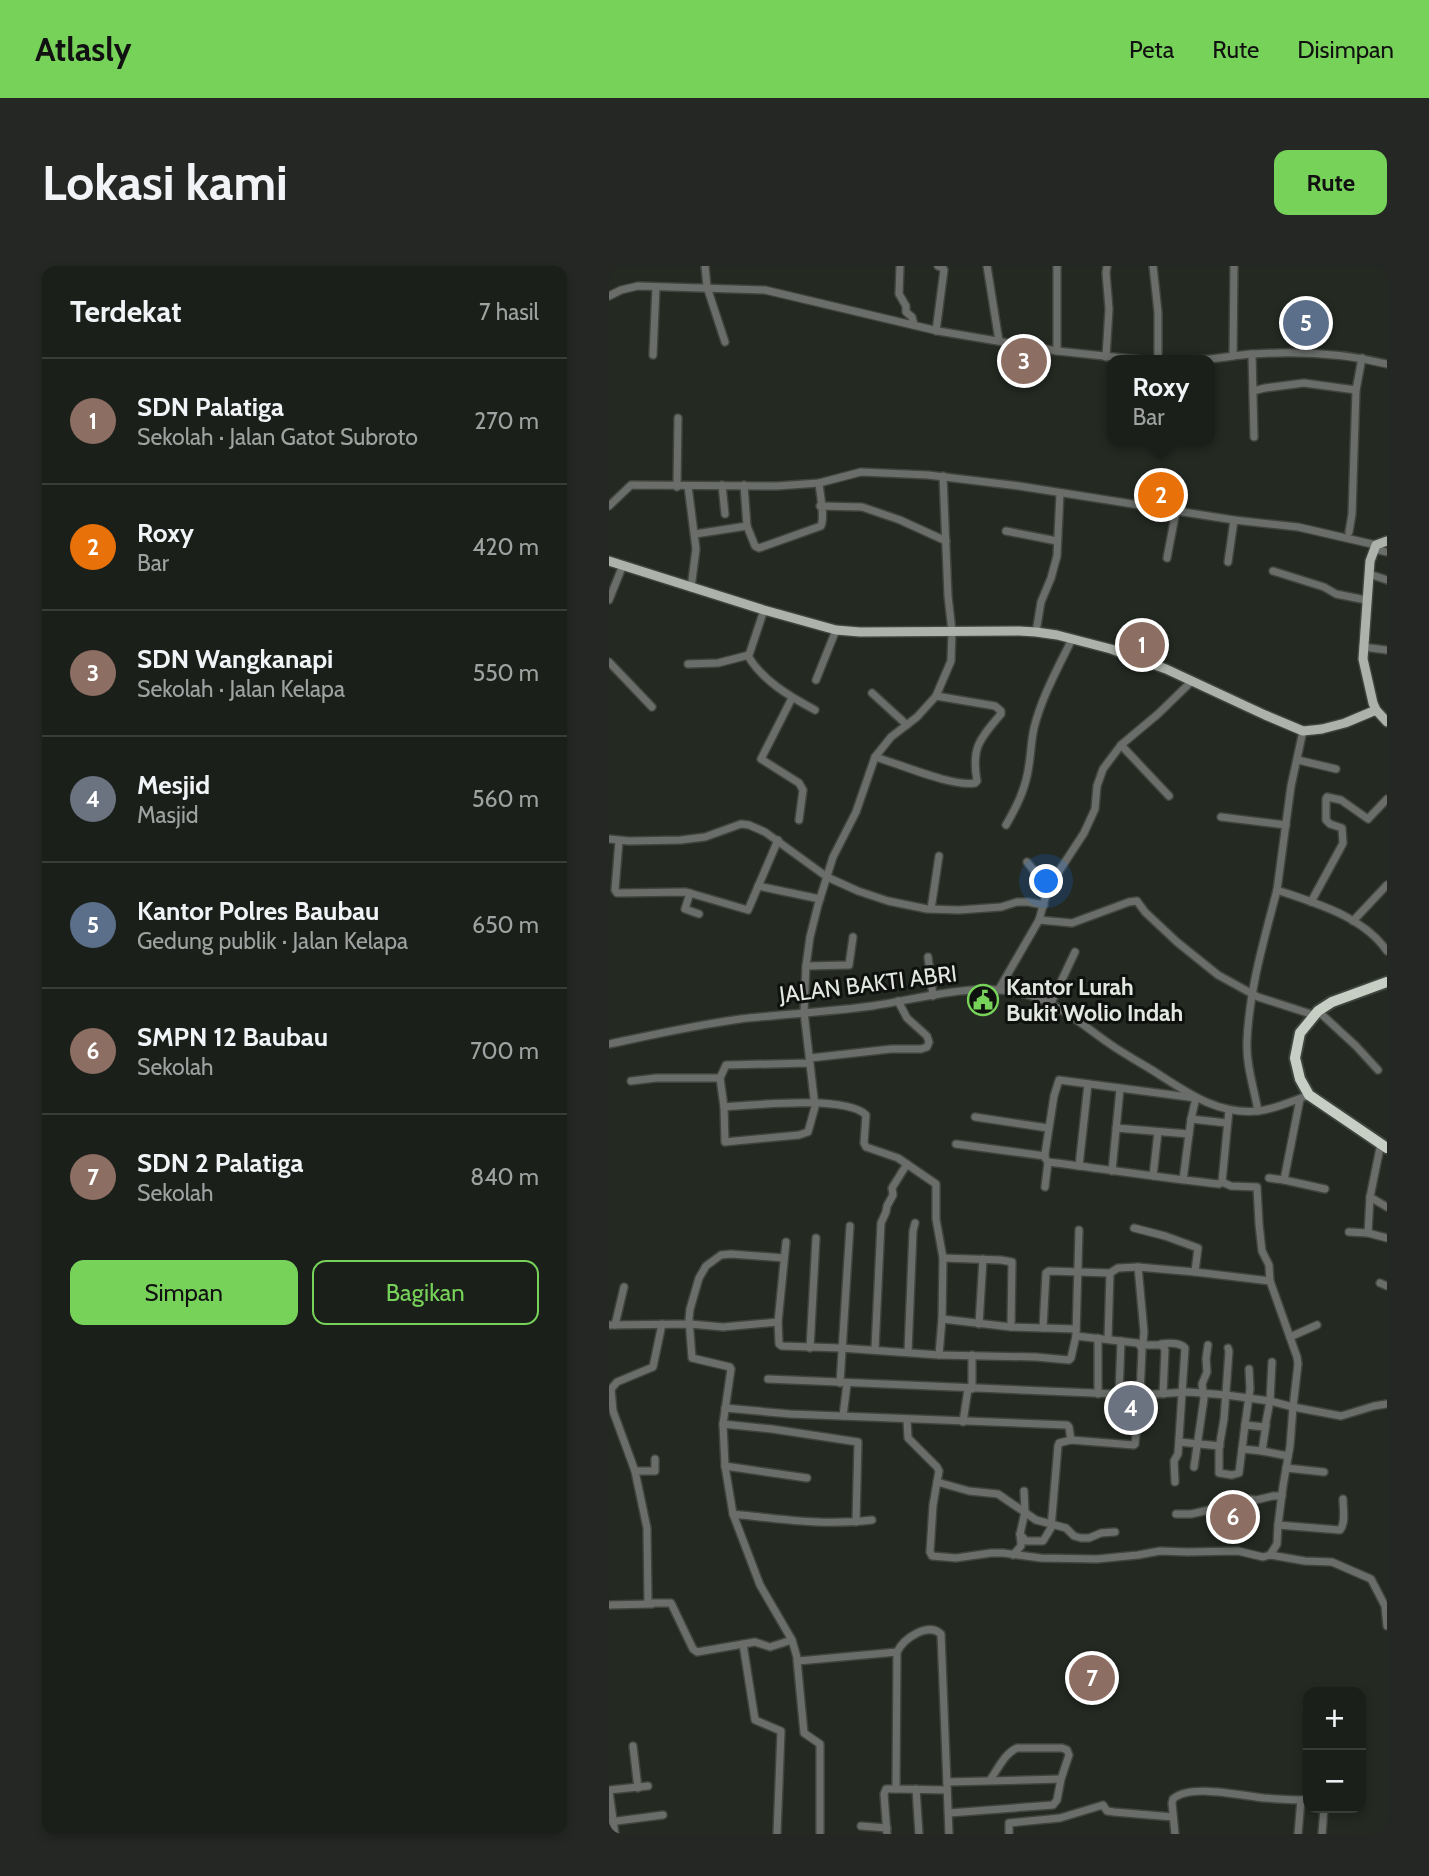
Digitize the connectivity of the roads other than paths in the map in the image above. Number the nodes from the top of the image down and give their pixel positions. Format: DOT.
graph roads {
  1 [pos="705,266"];
  2 [pos="900,266"];
  3 [pos="938,266"];
  4 [pos="988,266"];
  5 [pos="1057,266"];
  6 [pos="1107,266"];
  7 [pos="1153,266"];
  8 [pos="1234,266"];
  9 [pos="656,287"];
  10 [pos="706,287"];
  11 [pos="609,296"];
  12 [pos="914,325"];
  13 [pos="936,331"];
  14 [pos="999,341"];
  15 [pos="725,342"];
  16 [pos="1057,351"];
  17 [pos="1252,354"];
  18 [pos="653,355"];
  19 [pos="1158,355"];
  20 [pos="1233,356"];
  21 [pos="1106,357"];
  22 [pos="1361,358"];
  23 [pos="1215,360"];
  24 [pos="1387,364"];
  25 [pos="1356,390"];
  26 [pos="1253,391"];
  27 [pos="678,418"];
  28 [pos="1254,437"];
  29 [pos="943,476"];
  30 [pos="819,483"];
  31 [pos="722,485"];
  32 [pos="744,485"];
  33 [pos="688,486"];
  34 [pos="677,487"];
  35 [pos="1060,493"];
  36 [pos="609,494"];
  37 [pos="611,504"];
  38 [pos="820,506"];
  39 [pos="1176,510"];
  40 [pos="725,514"];
  41 [pos="1234,520"];
  42 [pos="747,526"];
  43 [pos="1006,531"];
  44 [pos="1349,532"];
  45 [pos="695,534"];
  46 [pos="946,541"];
  47 [pos="1057,541"];
  48 [pos="1387,541"];
  49 [pos="1375,547"];
  50 [pos="1387,552"];
  51 [pos="1167,558"];
  52 [pos="609,561"];
  53 [pos="1228,562"];
  54 [pos="623,565"];
  55 [pos="1273,570"];
  56 [pos="1369,574"];
  57 [pos="1387,580"];
  58 [pos="691,587"];
  59 [pos="609,600"];
  60 [pos="1366,600"];
  61 [pos="764,610"];
  62 [pos="836,630"];
  63 [pos="952,631"];
  64 [pos="1036,632"];
  65 [pos="1072,639"];
  66 [pos="1363,648"];
  67 [pos="1387,650"];
  68 [pos="748,656"];
  69 [pos="609,662"];
  70 [pos="688,664"];
  71 [pos="815,680"];
  72 [pos="1192,681"];
  73 [pos="872,694"];
  74 [pos="936,696"];
  75 [pos="792,698"];
  76 [pos="652,707"];
  77 [pos="1376,709"];
  78 [pos="815,710"];
  79 [pos="1387,722"];
  80 [pos="907,725"];
  81 [pos="1303,731"];
  82 [pos="1121,745"];
  83 [pos="875,757"];
  84 [pos="1298,760"];
  85 [pos="1336,769"];
  86 [pos="1169,796"];
  87 [pos="1387,799"];
  88 [pos="1221,817"];
  89 [pos="799,820"];
  90 [pos="1006,825"];
  91 [pos="1286,825"];
  92 [pos="609,839"];
  93 [pos="778,840"];
  94 [pos="619,841"];
  95 [pos="939,856"];
  96 [pos="1027,862"];
  97 [pos="827,877"];
  98 [pos="1387,885"];
  99 [pos="758,886"];
  100 [pos="1048,887"];
  101 [pos="1277,890"];
  102 [pos="690,893"];
  103 [pos="820,899"];
  104 [pos="1311,902"];
  105 [pos="1044,905"];
  106 [pos="931,909"];
  107 [pos="699,914"];
  108 [pos="1039,920"];
  109 [pos="1353,920"];
  110 [pos="853,937"];
  111 [pos="1387,951"];
  112 [pos="1075,952"];
  113 [pos="928,957"];
  114 [pos="806,966"];
  115 [pos="1387,982"];
  116 [pos="999,989"];
  117 [pos="1251,993"];
  118 [pos="933,996"];
  119 [pos="898,1001"];
  120 [pos="1051,1003"];
  121 [pos="804,1012"];
  122 [pos="1316,1013"];
  123 [pos="609,1044"];
  124 [pos="810,1060"];
  125 [pos="1378,1070"];
  126 [pos="720,1077"];
  127 [pos="631,1080"];
  128 [pos="1088,1084"];
  129 [pos="1120,1089"];
  130 [pos="1304,1097"];
  131 [pos="1196,1098"];
  132 [pos="814,1102"];
  133 [pos="724,1107"];
  134 [pos="1229,1110"];
  135 [pos="1258,1111"];
  136 [pos="975,1117"];
  137 [pos="1191,1119"];
  138 [pos="1227,1123"];
  139 [pos="1048,1128"];
  140 [pos="1116,1128"];
  141 [pos="1158,1132"];
  142 [pos="1189,1134"];
  143 [pos="956,1144"];
  144 [pos="1384,1146"];
  145 [pos="1046,1159"];
  146 [pos="907,1164"];
  147 [pos="1079,1166"];
  148 [pos="1112,1171"];
  149 [pos="1153,1176"];
  150 [pos="1269,1178"];
  151 [pos="1183,1180"];
  152 [pos="1284,1180"];
  153 [pos="1222,1182"];
  154 [pos="1045,1186"];
  155 [pos="1325,1189"];
  156 [pos="1370,1198"];
  157 [pos="1387,1207"];
  158 [pos="915,1223"];
  159 [pos="850,1226"];
  160 [pos="1134,1228"];
  161 [pos="1079,1230"];
  162 [pos="1349,1232"];
  163 [pos="1369,1233"];
  164 [pos="815,1238"];
  165 [pos="1387,1238"];
  166 [pos="786,1242"];
  167 [pos="784,1258"];
  168 [pos="943,1258"];
  169 [pos="983,1259"];
  170 [pos="1138,1267"];
  171 [pos="1077,1272"];
  172 [pos="1195,1272"];
  173 [pos="1109,1273"];
  174 [pos="1270,1281"];
  175 [pos="624,1287"];
  176 [pos="942,1320"];
  177 [pos="778,1322"];
  178 [pos="661,1324"];
  179 [pos="691,1324"];
  180 [pos="979,1324"];
  181 [pos="612,1325"];
  182 [pos="1317,1325"];
  183 [pos="1011,1327"];
  184 [pos="1043,1328"];
  185 [pos="1076,1333"];
  186 [pos="1290,1337"];
  187 [pos="1098,1338"];
  188 [pos="1108,1339"];
  189 [pos="1121,1341"];
  190 [pos="1161,1344"];
  191 [pos="1140,1345"];
  192 [pos="1208,1345"];
  193 [pos="810,1348"];
  194 [pos="841,1348"];
  195 [pos="1227,1348"];
  196 [pos="875,1349"];
  197 [pos="908,1352"];
  198 [pos="939,1354"];
  199 [pos="972,1355"];
  200 [pos="1272,1363"];
  201 [pos="1249,1369"];
  202 [pos="768,1379"];
  203 [pos="844,1384"];
  204 [pos="970,1389"];
  205 [pos="1182,1392"];
  206 [pos="1203,1393"];
  207 [pos="1098,1394"];
  208 [pos="1119,1394"];
  209 [pos="1163,1394"];
  210 [pos="1140,1395"];
  211 [pos="1226,1395"];
  212 [pos="1249,1398"];
  213 [pos="1270,1401"];
  214 [pos="1387,1404"];
  215 [pos="1293,1407"];
  216 [pos="725,1408"];
  217 [pos="611,1411"];
  218 [pos="843,1416"];
  219 [pos="907,1420"];
  220 [pos="963,1422"];
  221 [pos="723,1424"];
  222 [pos="1245,1425"];
  223 [pos="1266,1425"];
  224 [pos="1071,1440"];
  225 [pos="1179,1442"];
  226 [pos="1197,1442"];
  227 [pos="1220,1446"];
  228 [pos="1241,1449"];
  229 [pos="1262,1451"];
  230 [pos="1288,1456"];
  231 [pos="655,1459"];
  232 [pos="725,1466"];
  233 [pos="1194,1467"];
  234 [pos="1286,1468"];
  235 [pos="635,1471"];
  236 [pos="1324,1472"];
  237 [pos="807,1478"];
  238 [pos="937,1482"];
  239 [pos="1175,1482"];
  240 [pos="1024,1491"];
  241 [pos="1282,1496"];
  242 [pos="1343,1499"];
  243 [pos="1024,1512"];
  244 [pos="733,1514"];
  245 [pos="1176,1514"];
  246 [pos="872,1520"];
  247 [pos="856,1522"];
  248 [pos="1051,1524"];
  249 [pos="1278,1525"];
  250 [pos="1115,1532"];
  251 [pos="1020,1535"];
  252 [pos="1013,1555"];
  253 [pos="1270,1555"];
  254 [pos="652,1604"];
  255 [pos="609,1605"];
  256 [pos="1387,1626"];
  257 [pos="792,1640"];
  258 [pos="743,1644"];
  259 [pos="897,1651"];
  260 [pos="797,1660"];
  261 [pos="633,1746"];
  262 [pos="1061,1779"];
  263 [pos="990,1780"];
  264 [pos="648,1786"];
  265 [pos="947,1786"];
  266 [pos="638,1787"];
  267 [pos="896,1789"];
  268 [pos="916,1789"];
  269 [pos="609,1790"];
  270 [pos="1303,1800"];
  271 [pos="1303,1810"];
  272 [pos="949,1813"];
  273 [pos="1324,1813"];
  274 [pos="663,1815"];
  275 [pos="1173,1817"];
  276 [pos="611,1821"];
  277 [pos="860,1826"];
  278 [pos="887,1831"];
  279 [pos="615,1834"];
  280 [pos="777,1834"];
  281 [pos="820,1834"];
  282 [pos="919,1834"];
  283 [pos="949,1834"];
  284 [pos="1009,1834"];
  285 [pos="1175,1834"];
  286 [pos="1298,1834"];
  287 [pos="1322,1834"];
  1 -- 10 [label="street"];
  2 -- 12 [label="street"];
  3 -- 13 [label="street"];
  4 -- 14 [label="street"];
  5 -- 16 [label="street"];
  6 -- 21 [label="street"];
  7 -- 19 [label="street"];
  8 -- 20 [label="street"];
  9 -- 10 [label="street"];
  9 -- 11 [label="street"];
  9 -- 18 [label="street"];
  10 -- 12 [label="street"];
  10 -- 15 [label="street"];
  12 -- 13 [label="street"];
  13 -- 14 [label="street"];
  14 -- 16 [label="street"];
  16 -- 21 [label="street"];
  17 -- 20 [label="street"];
  17 -- 22 [label="street"];
  17 -- 26 [label="street"];
  20 -- 23 [label="street"];
  22 -- 24 [label="street"];
  22 -- 25 [label="street"];
  25 -- 26 [label="street"];
  25 -- 44 [label="street"];
  26 -- 28 [label="street"];
  27 -- 34 [label="street"];
  29 -- 30 [label="street"];
  29 -- 35 [label="street"];
  29 -- 46 [label="street"];
  30 -- 32 [label="street"];
  30 -- 38 [label="street"];
  31 -- 32 [label="street"];
  31 -- 33 [label="street"];
  31 -- 40 [label="street"];
  32 -- 42 [label="street"];
  33 -- 34 [label="street"];
  33 -- 45 [label="street"];
  34 -- 37 [label="street"];
  35 -- 39 [label="street"];
  35 -- 47 [label="street"];
  36 -- 37 [label="street"];
  38 -- 42 [label="street"];
  38 -- 46 [label="street"];
  39 -- 41 [label="street"];
  39 -- 51 [label="street"];
  41 -- 49 [label="street"];
  41 -- 53 [label="street"];
  42 -- 45 [label="street"];
  43 -- 47 [label="street"];
  45 -- 58 [label="street"];
  46 -- 63 [label="street"];
  47 -- 64 [label="street"];
  48 -- 49 [label="main road"];
  49 -- 50 [label="street"];
  49 -- 56 [label="main road"];
  52 -- 54 [label="main road"];
  54 -- 58 [label="main road"];
  54 -- 59 [label="street"];
  55 -- 60 [label="street"];
  56 -- 57 [label="street"];
  56 -- 60 [label="main road"];
  58 -- 61 [label="main road"];
  60 -- 66 [label="main road"];
  61 -- 62 [label="main road"];
  61 -- 68 [label="street"];
  62 -- 63 [label="main road"];
  62 -- 71 [label="street"];
  63 -- 64 [label="main road"];
  63 -- 74 [label="street"];
  64 -- 65 [label="main road"];
  65 -- 72 [label="main road"];
  65 -- 90 [label="street"];
  66 -- 67 [label="street"];
  66 -- 77 [label="main road"];
  68 -- 70 [label="street"];
  68 -- 75 [label="street"];
  69 -- 76 [label="street"];
  72 -- 81 [label="main road"];
  72 -- 82 [label="street"];
  73 -- 80 [label="street"];
  74 -- 80 [label="street"];
  74 -- 83 [label="street"];
  75 -- 78 [label="street"];
  75 -- 89 [label="street"];
  77 -- 79 [label="main road"];
  77 -- 81 [label="main road"];
  80 -- 83 [label="street"];
  81 -- 84 [label="street"];
  82 -- 86 [label="street"];
  82 -- 100 [label="street"];
  83 -- 97 [label="street"];
  84 -- 85 [label="street"];
  84 -- 91 [label="street"];
  87 -- 104 [label="street"];
  88 -- 91 [label="street"];
  91 -- 101 [label="street"];
  92 -- 94 [label="street"];
  93 -- 94 [label="street"];
  93 -- 97 [label="street"];
  93 -- 99 [label="street"];
  94 -- 102 [label="street"];
  95 -- 106 [label="street"];
  96 -- 100 [label="street"];
  97 -- 103 [label="street"];
  97 -- 106 [label="street"];
  98 -- 109 [label="street"];
  99 -- 102 [label="street"];
  99 -- 103 [label="street"];
  100 -- 105 [label="street"];
  101 -- 104 [label="street"];
  101 -- 117 [label="street"];
  102 -- 107 [label="street"];
  103 -- 114 [label="street"];
  104 -- 109 [label="street"];
  105 -- 106 [label="street"];
  105 -- 108 [label="street"];
  108 -- 116 [label="street"];
  108 -- 117 [label="street"];
  109 -- 111 [label="street"];
  110 -- 114 [label="street"];
  112 -- 120 [label="street"];
  113 -- 118 [label="street"];
  114 -- 121 [label="street"];
  115 -- 122 [label="highway"];
  116 -- 118 [label="street, JALAN BAKTI ABRI"];
  116 -- 120 [label="street, JALAN BAKTI ABRI"];
  117 -- 122 [label="street"];
  117 -- 135 [label="street"];
  118 -- 119 [label="street, JALAN BAKTI ABRI"];
  119 -- 121 [label="street, JALAN BAKTI ABRI"];
  119 -- 124 [label="street"];
  120 -- 131 [label="street, JALAN BAKTI ABRI"];
  121 -- 123 [label="street, JALAN BAKTI ABRI"];
  121 -- 124 [label="street"];
  122 -- 125 [label="street"];
  122 -- 130 [label="highway"];
  124 -- 126 [label="street"];
  124 -- 132 [label="street"];
  126 -- 127 [label="street"];
  126 -- 133 [label="street"];
  128 -- 129 [label="street"];
  128 -- 139 [label="street"];
  128 -- 147 [label="street"];
  129 -- 131 [label="street"];
  129 -- 140 [label="street"];
  130 -- 135 [label="street, JALAN BAKTI ABRI"];
  130 -- 144 [label="highway"];
  130 -- 152 [label="street"];
  131 -- 134 [label="street, JALAN BAKTI ABRI"];
  131 -- 137 [label="street"];
  132 -- 133 [label="street"];
  132 -- 133 [label="street"];
  132 -- 146 [label="street"];
  134 -- 135 [label="street, JALAN BAKTI ABRI"];
  134 -- 138 [label="street"];
  136 -- 139 [label="street"];
  137 -- 138 [label="street"];
  137 -- 142 [label="street"];
  138 -- 153 [label="street"];
  139 -- 145 [label="street"];
  140 -- 141 [label="street"];
  140 -- 148 [label="street"];
  141 -- 142 [label="street"];
  141 -- 149 [label="street"];
  142 -- 151 [label="street"];
  143 -- 145 [label="street"];
  144 -- 156 [label="street"];
  145 -- 147 [label="street"];
  145 -- 154 [label="street"];
  146 -- 168 [label="street"];
  146 -- 196 [label="street"];
  147 -- 148 [label="street"];
  148 -- 149 [label="street"];
  149 -- 151 [label="street"];
  150 -- 152 [label="street"];
  151 -- 153 [label="street"];
  152 -- 155 [label="street"];
  153 -- 174 [label="street"];
  156 -- 157 [label="street"];
  156 -- 163 [label="street"];
  158 -- 197 [label="street"];
  159 -- 194 [label="street"];
  160 -- 172 [label="street"];
  161 -- 171 [label="street"];
  162 -- 163 [label="street"];
  163 -- 165 [label="street"];
  164 -- 193 [label="street"];
  166 -- 167 [label="street"];
  167 -- 177 [label="street"];
  167 -- 179 [label="street"];
  168 -- 169 [label="street"];
  168 -- 176 [label="street"];
  169 -- 180 [label="street"];
  169 -- 183 [label="street"];
  170 -- 172 [label="street"];
  170 -- 173 [label="street"];
  170 -- 191 [label="street"];
  171 -- 173 [label="street"];
  171 -- 184 [label="street"];
  171 -- 185 [label="street"];
  172 -- 174 [label="street"];
  173 -- 188 [label="street"];
  174 -- 186 [label="street"];
  175 -- 181 [label="street"];
  176 -- 180 [label="street"];
  176 -- 198 [label="street"];
  177 -- 179 [label="street"];
  177 -- 193 [label="street"];
  178 -- 179 [label="street"];
  178 -- 181 [label="street"];
  178 -- 217 [label="street"];
  179 -- 216 [label="street"];
  180 -- 183 [label="street"];
  182 -- 186 [label="street"];
  183 -- 184 [label="street"];
  184 -- 185 [label="street"];
  185 -- 187 [label="street"];
  185 -- 199 [label="street"];
  186 -- 215 [label="street"];
  187 -- 188 [label="street"];
  187 -- 207 [label="street"];
  188 -- 189 [label="street"];
  189 -- 191 [label="street"];
  189 -- 208 [label="street"];
  190 -- 191 [label="street"];
  190 -- 205 [label="street"];
  190 -- 209 [label="street"];
  191 -- 210 [label="street"];
  192 -- 206 [label="street"];
  193 -- 194 [label="street"];
  194 -- 196 [label="street"];
  194 -- 203 [label="street"];
  195 -- 211 [label="street"];
  196 -- 197 [label="street"];
  197 -- 198 [label="street"];
  198 -- 199 [label="street"];
  199 -- 204 [label="street"];
  200 -- 213 [label="street"];
  201 -- 212 [label="street"];
  202 -- 203 [label="street"];
  203 -- 204 [label="street"];
  203 -- 218 [label="street"];
  204 -- 207 [label="street"];
  204 -- 220 [label="street"];
  205 -- 206 [label="street"];
  205 -- 209 [label="street"];
  205 -- 225 [label="street"];
  206 -- 211 [label="street"];
  206 -- 226 [label="street"];
  207 -- 208 [label="street"];
  208 -- 210 [label="street"];
  209 -- 210 [label="street"];
  210 -- 224 [label="street"];
  211 -- 212 [label="street"];
  211 -- 227 [label="street"];
  212 -- 213 [label="street"];
  212 -- 222 [label="street"];
  213 -- 215 [label="street"];
  213 -- 223 [label="street"];
  214 -- 215 [label="street"];
  215 -- 230 [label="street"];
  216 -- 218 [label="street"];
  216 -- 221 [label="street"];
  217 -- 235 [label="street"];
  218 -- 219 [label="street"];
  219 -- 220 [label="street"];
  219 -- 238 [label="street"];
  220 -- 224 [label="street"];
  221 -- 232 [label="street"];
  221 -- 247 [label="street"];
  222 -- 223 [label="street"];
  222 -- 228 [label="street"];
  223 -- 229 [label="street"];
  224 -- 248 [label="street"];
  225 -- 226 [label="street"];
  225 -- 239 [label="street"];
  226 -- 227 [label="street"];
  226 -- 233 [label="street"];
  227 -- 228 [label="street"];
  228 -- 229 [label="street"];
  229 -- 230 [label="street"];
  230 -- 234 [label="street"];
  231 -- 235 [label="street"];
  232 -- 237 [label="street"];
  232 -- 244 [label="street"];
  234 -- 236 [label="street"];
  234 -- 241 [label="street"];
  235 -- 254 [label="street"];
  238 -- 243 [label="street"];
  238 -- 252 [label="street"];
  240 -- 243 [label="street"];
  241 -- 245 [label="street"];
  241 -- 249 [label="street"];
  242 -- 249 [label="street"];
  243 -- 248 [label="street"];
  243 -- 251 [label="street"];
  244 -- 247 [label="street"];
  244 -- 257 [label="street"];
  246 -- 247 [label="street"];
  248 -- 250 [label="street"];
  248 -- 251 [label="street"];
  249 -- 253 [label="street"];
  251 -- 252 [label="street"];
  252 -- 253 [label="street"];
  253 -- 256 [label="street"];
  254 -- 255 [label="street"];
  254 -- 258 [label="street"];
  257 -- 258 [label="street"];
  257 -- 260 [label="street"];
  258 -- 280 [label="street"];
  259 -- 260 [label="street"];
  259 -- 265 [label="street"];
  259 -- 267 [label="street"];
  260 -- 281 [label="street"];
  261 -- 266 [label="street"];
  262 -- 263 [label="street"];
  262 -- 263 [label="street"];
  262 -- 272 [label="street"];
  263 -- 265 [label="street"];
  264 -- 266 [label="street"];
  265 -- 268 [label="street"];
  265 -- 272 [label="street"];
  266 -- 269 [label="street"];
  267 -- 268 [label="street"];
  267 -- 278 [label="street"];
  268 -- 282 [label="street"];
  269 -- 276 [label="street"];
  270 -- 275 [label="street"];
  271 -- 286 [label="street"];
  272 -- 283 [label="street"];
  273 -- 287 [label="street"];
  274 -- 276 [label="street"];
  275 -- 284 [label="street"];
  275 -- 285 [label="street"];
  276 -- 279 [label="street"];
  277 -- 278 [label="street"];
}
